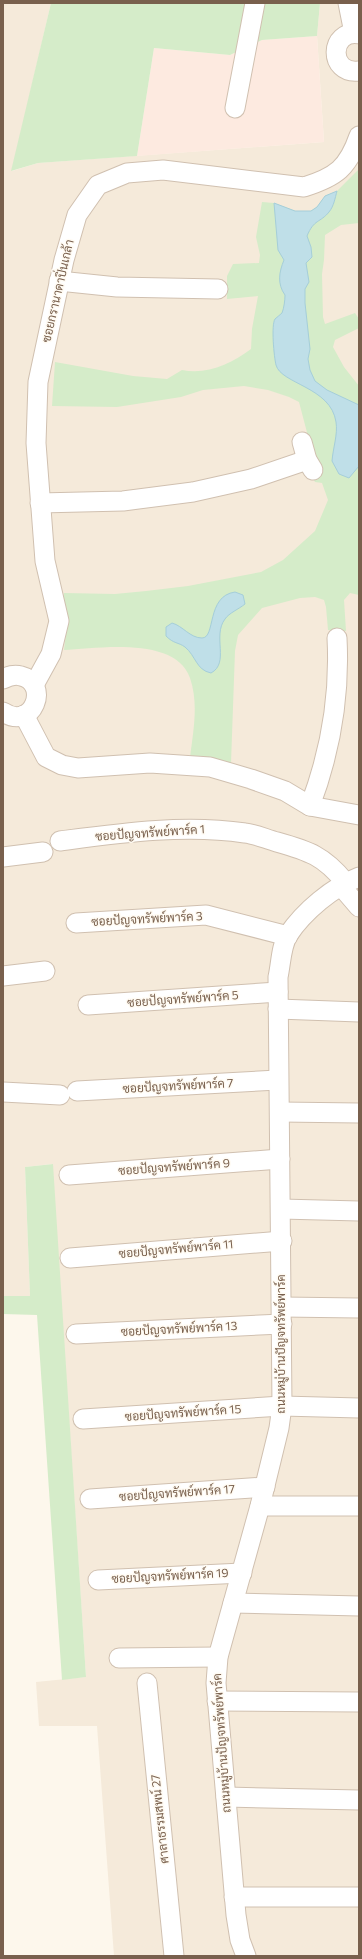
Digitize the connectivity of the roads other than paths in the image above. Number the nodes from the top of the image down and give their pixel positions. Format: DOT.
graph roads {
  1 [pos="255,3"];
  2 [pos="348,3"];
  3 [pos="357,33"];
  4 [pos="357,75"];
  5 [pos="235,108"];
  6 [pos="359,136"];
  7 [pos="59,281"];
  8 [pos="218,289"];
  9 [pos="302,442"];
  10 [pos="40,503"];
  11 [pos="337,638"];
  12 [pos="3,679"];
  13 [pos="34,685"];
  14 [pos="3,712"];
  15 [pos="24,715"];
  16 [pos="310,806"];
  17 [pos="359,815"];
  18 [pos="60,841"];
  19 [pos="43,852"];
  20 [pos="3,857"];
  21 [pos="348,882"];
  22 [pos="359,907"];
  23 [pos="76,923"];
  24 [pos="288,936"];
  25 [pos="45,971"];
  26 [pos="3,976"];
  27 [pos="278,1000"];
  28 [pos="88,1005"];
  29 [pos="359,1012"];
  30 [pos="278,1080"];
  31 [pos="3,1092"];
  32 [pos="280,1112"];
  33 [pos="359,1113"];
  34 [pos="280,1159"];
  35 [pos="69,1175"];
  36 [pos="281,1209"];
  37 [pos="359,1211"];
  38 [pos="282,1241"];
  39 [pos="70,1258"];
  40 [pos="359,1308"];
  41 [pos="282,1316"];
  42 [pos="76,1334"];
  43 [pos="282,1406"];
  44 [pos="359,1408"];
  45 [pos="83,1419"];
  46 [pos="265,1487"];
  47 [pos="90,1499"];
  48 [pos="260,1506"];
  49 [pos="359,1506"];
  50 [pos="242,1573"];
  51 [pos="98,1580"];
  52 [pos="233,1603"];
  53 [pos="359,1606"];
  54 [pos="218,1657"];
  55 [pos="119,1658"];
  56 [pos="147,1683"];
  57 [pos="217,1701"];
  58 [pos="359,1702"];
  59 [pos="226,1797"];
  60 [pos="359,1800"];
  61 [pos="234,1897"];
  62 [pos="359,1897"];
  63 [pos="174,1956"];
  64 [pos="246,1956"];
  1 -- 5 [label="street"];
  2 -- 3 [label="street"];
  3 -- 4 [label="street"];
  6 -- 7 [label="street, ซอยกรานาดาปิ่นเกล้า"];
  7 -- 8 [label="street"];
  7 -- 10 [label="street, ซอยกรานาดาปิ่นเกล้า"];
  9 -- 10 [label="street"];
  10 -- 13 [label="street, ซอยกรานาดาปิ่นเกล้า"];
  11 -- 16 [label="street"];
  12 -- 13 [label="street"];
  13 -- 15 [label="street"];
  14 -- 15 [label="street"];
  15 -- 16 [label="street"];
  16 -- 17 [label="street"];
  18 -- 21 [label="street, ซอยปัญจทรัพย์พาร์ค 1"];
  19 -- 20 [label="street"];
  21 -- 22 [label="street, ซอยปัญจทรัพย์พาร์ค 1"];
  21 -- 24 [label="street, ถนนหมู่บ้านปัญจทรัพย์พาร์ค"];
  23 -- 24 [label="street, ซอยปัญจทรัพย์พาร์ค 3"];
  24 -- 27 [label="street, ถนนหมู่บ้านปัญจทรัพย์พาร์ค"];
  25 -- 26 [label="street"];
  27 -- 28 [label="street, ซอยปัญจทรัพย์พาร์ค 5"];
  27 -- 29 [label="street, ซอยปัญจทรัพย์พาร์ค 5"];
  27 -- 30 [label="street, ถนนหมู่บ้านปัญจทรัพย์พาร์ค"];
  30 -- 31 [label="street, ซอยปัญจทรัพย์พาร์ค 7"];
  30 -- 32 [label="street, ถนนหมู่บ้านปัญจทรัพย์พาร์ค"];
  32 -- 33 [label="street"];
  32 -- 34 [label="street, ถนนหมู่บ้านปัญจทรัพย์พาร์ค"];
  34 -- 35 [label="street, ซอยปัญจทรัพย์พาร์ค 9"];
  34 -- 36 [label="street, ถนนหมู่บ้านปัญจทรัพย์พาร์ค"];
  36 -- 37 [label="street"];
  36 -- 38 [label="street, ถนนหมู่บ้านปัญจทรัพย์พาร์ค"];
  38 -- 39 [label="street, ซอยปัญจทรัพย์พาร์ค 11"];
  38 -- 41 [label="street, ถนนหมู่บ้านปัญจทรัพย์พาร์ค"];
  40 -- 41 [label="street, ซอยปัญจทรัพย์พาร์ค 13"];
  41 -- 42 [label="street, ซอยปัญจทรัพย์พาร์ค 13"];
  41 -- 43 [label="street, ถนนหมู่บ้านปัญจทรัพย์พาร์ค"];
  43 -- 44 [label="street, ซอยปัญจทรัพย์พาร์ค 15"];
  43 -- 45 [label="street, ซอยปัญจทรัพย์พาร์ค 15"];
  43 -- 46 [label="street, ถนนหมู่บ้านปัญจทรัพย์พาร์ค"];
  46 -- 47 [label="street, ซอยปัญจทรัพย์พาร์ค 17"];
  46 -- 48 [label="street, ถนนหมู่บ้านปัญจทรัพย์พาร์ค"];
  48 -- 49 [label="street"];
  48 -- 50 [label="street, ถนนหมู่บ้านปัญจทรัพย์พาร์ค"];
  50 -- 51 [label="street, ซอยปัญจทรัพย์พาร์ค 19"];
  50 -- 52 [label="street, ถนนหมู่บ้านปัญจทรัพย์พาร์ค"];
  52 -- 53 [label="street"];
  52 -- 54 [label="street, ถนนหมู่บ้านปัญจทรัพย์พาร์ค"];
  54 -- 55 [label="street"];
  54 -- 57 [label="street, ถนนหมู่บ้านปัญจทรัพย์พาร์ค"];
  56 -- 63 [label="street, ศาลาธรรมสพน์ 27"];
  57 -- 58 [label="street"];
  57 -- 59 [label="street, ถนนหมู่บ้านปัญจทรัพย์พาร์ค"];
  59 -- 60 [label="street"];
  59 -- 61 [label="street, ถนนหมู่บ้านปัญจทรัพย์พาร์ค"];
  61 -- 62 [label="street"];
  61 -- 64 [label="street, ถนนหมู่บ้านปัญจทรัพย์พาร์ค"];
}
